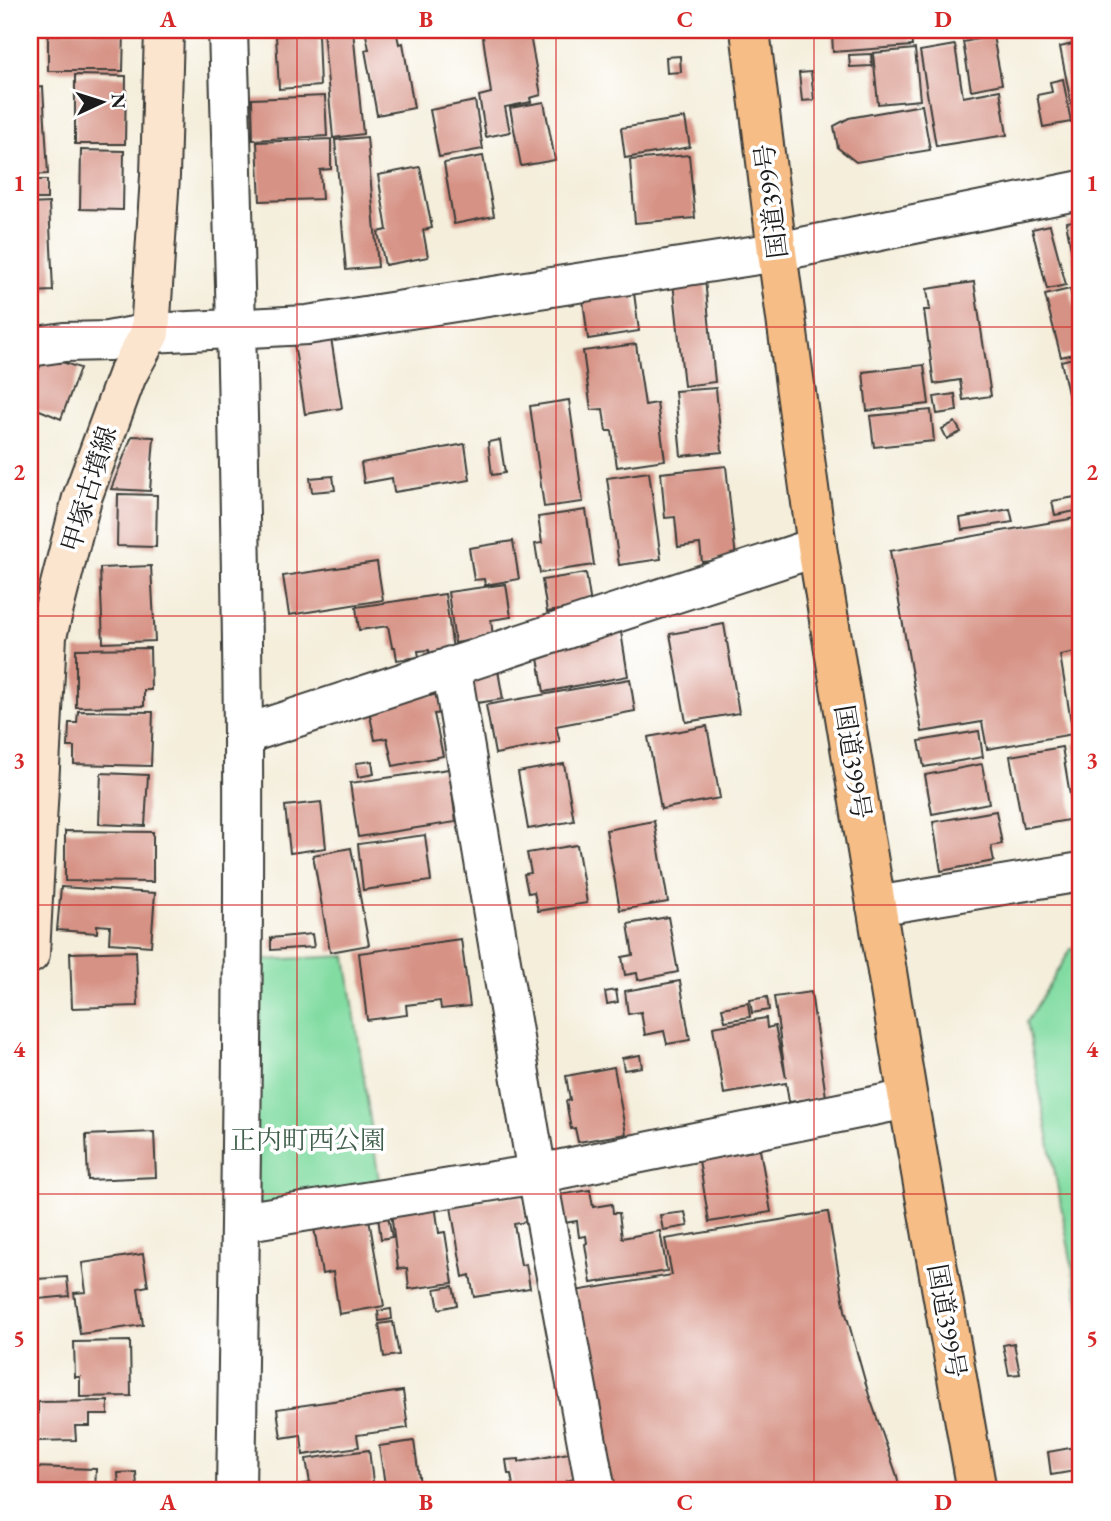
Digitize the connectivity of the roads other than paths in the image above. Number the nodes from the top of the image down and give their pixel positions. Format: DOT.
graph roads {
  1 [pos="164,30"];
  2 [pos="228,30"];
  3 [pos="750,30"];
  4 [pos="1081,190"];
  5 [pos="777,252"];
  6 [pos="237,327"];
  7 [pos="150,332"];
  8 [pos="30,347"];
  9 [pos="817,547"];
  10 [pos="451,666"];
  11 [pos="243,735"];
  12 [pos="1081,872"];
  13 [pos="876,906"];
  14 [pos="30,954"];
  15 [pos="908,1099"];
  16 [pos="537,1174"];
  17 [pos="241,1222"];
  18 [pos="236,1491"];
  19 [pos="597,1491"];
  20 [pos="977,1491"];
  1 -- 7 [label="main road, 甲塚古墳線"];
  2 -- 6 [label="street"];
  3 -- 5 [label="highway, 国道399号"];
  4 -- 5 [label="street"];
  5 -- 6 [label="street"];
  5 -- 9 [label="highway, 国道399号"];
  6 -- 7 [label="street"];
  6 -- 11 [label="street"];
  7 -- 8 [label="street"];
  7 -- 14 [label="main road, 甲塚古墳線"];
  9 -- 10 [label="street"];
  9 -- 13 [label="highway, 国道399号"];
  10 -- 11 [label="street"];
  10 -- 16 [label="street"];
  11 -- 17 [label="street"];
  12 -- 13 [label="street"];
  13 -- 15 [label="highway, 国道399号"];
  15 -- 16 [label="street"];
  15 -- 20 [label="highway, 国道399号"];
  16 -- 17 [label="street"];
  16 -- 19 [label="street"];
  17 -- 18 [label="street"];
}
